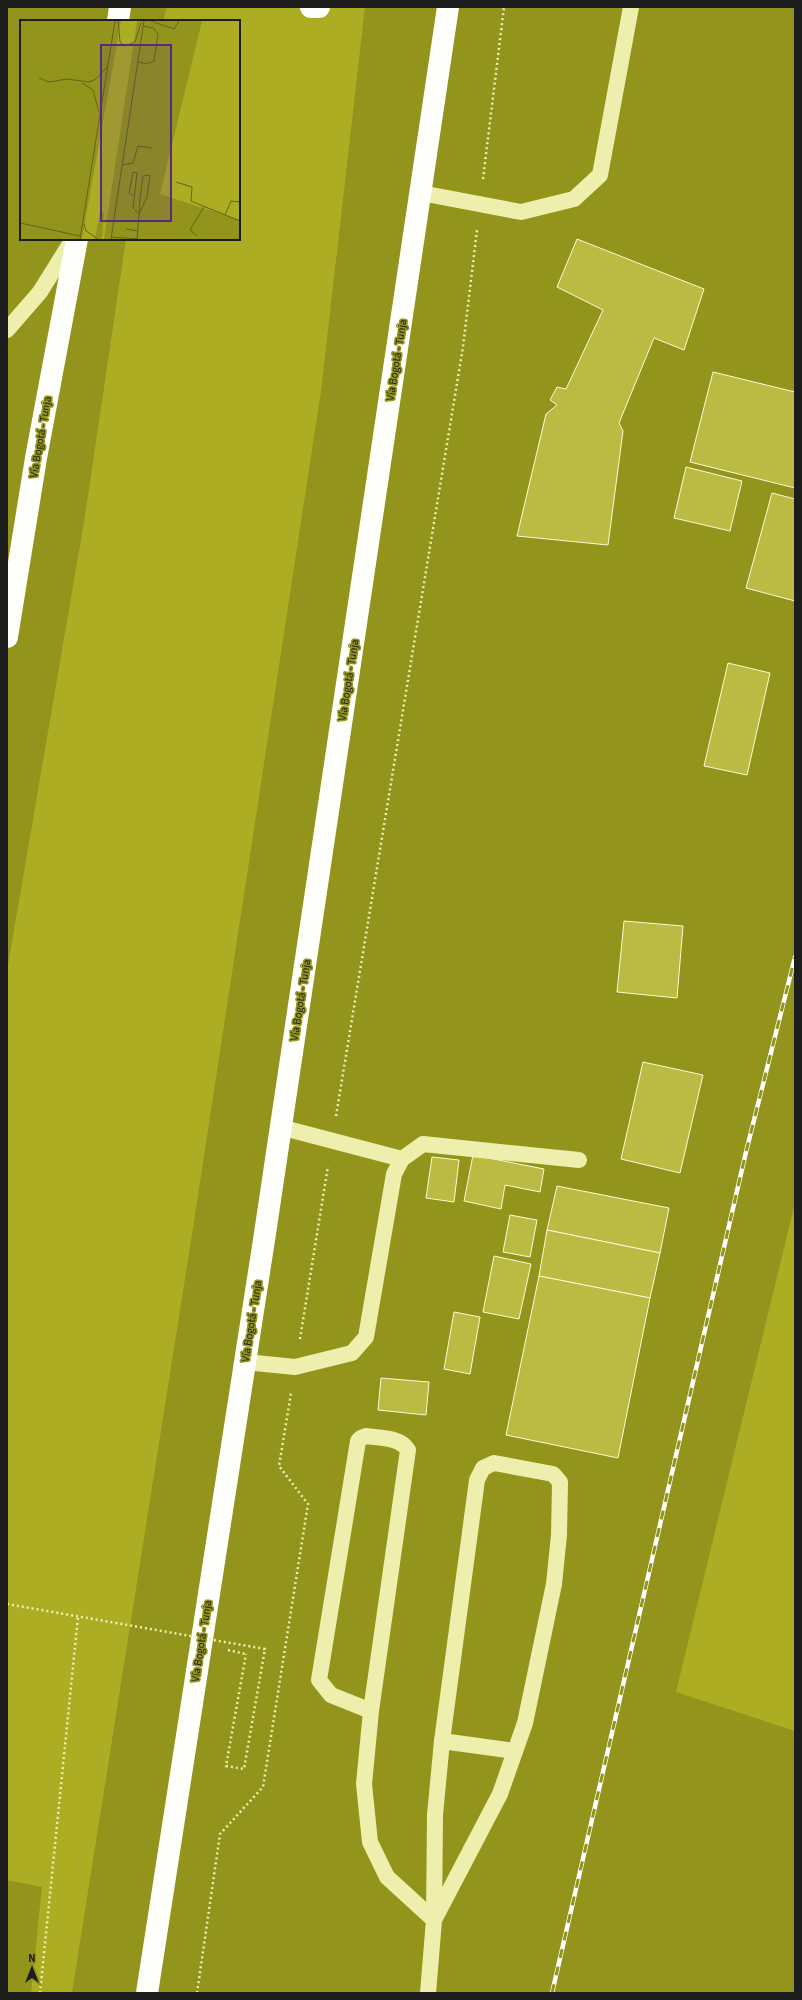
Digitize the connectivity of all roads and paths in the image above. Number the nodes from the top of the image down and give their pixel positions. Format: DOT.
graph roads {
  1 [pos="120,7"];
  2 [pos="312,7"];
  3 [pos="319,7"];
  4 [pos="448,7"];
  5 [pos="504,7"];
  6 [pos="630,7"];
  7 [pos="118,20"];
  8 [pos="421,193"];
  9 [pos="480,204"];
  10 [pos="72,240"];
  11 [pos="77,240"];
  12 [pos="7,330"];
  13 [pos="7,637"];
  14 [pos="280,1127"];
  15 [pos="332,1140"];
  16 [pos="402,1159"];
  17 [pos="579,1160"];
  18 [pos="245,1362"];
  19 [pos="295,1367"];
  20 [pos="7,1604"];
  21 [pos="78,1616"];
  22 [pos="246,1654"];
  23 [pos="371,1711"];
  24 [pos="442,1741"];
  25 [pos="515,1751"];
  26 [pos="434,1920"];
  27 [pos="40,1993"];
  28 [pos="147,1993"];
  29 [pos="197,1993"];
  30 [pos="428,1993"];
  1 -- 7 [label="highway"];
  2 -- 3 [label="highway"];
  4 -- 8 [label="highway, Vía Bogotá - Tunja"];
  5 -- 9 [label="path"];
  6 -- 9 [label="lane"];
  8 -- 9 [label="lane"];
  8 -- 14 [label="highway, Vía Bogotá - Tunja"];
  9 -- 15 [label="path"];
  10 -- 12 [label="lane"];
  11 -- 13 [label="highway, Vía Bogotá - Tunja"];
  14 -- 15 [label="lane"];
  14 -- 18 [label="highway, Vía Bogotá - Tunja"];
  15 -- 16 [label="lane"];
  15 -- 19 [label="path"];
  16 -- 17 [label="lane"];
  16 -- 19 [label="lane"];
  18 -- 19 [label="lane"];
  18 -- 28 [label="highway, Vía Bogotá - Tunja"];
  19 -- 29 [label="path"];
  20 -- 21 [label="path, bridge"];
  21 -- 22 [label="path, bridge"];
  21 -- 27 [label="path"];
  23 -- 23 [label="lane"];
  23 -- 26 [label="lane"];
  24 -- 25 [label="lane"];
  24 -- 25 [label="lane"];
  24 -- 26 [label="lane"];
  25 -- 26 [label="lane"];
  26 -- 30 [label="lane"];
}
